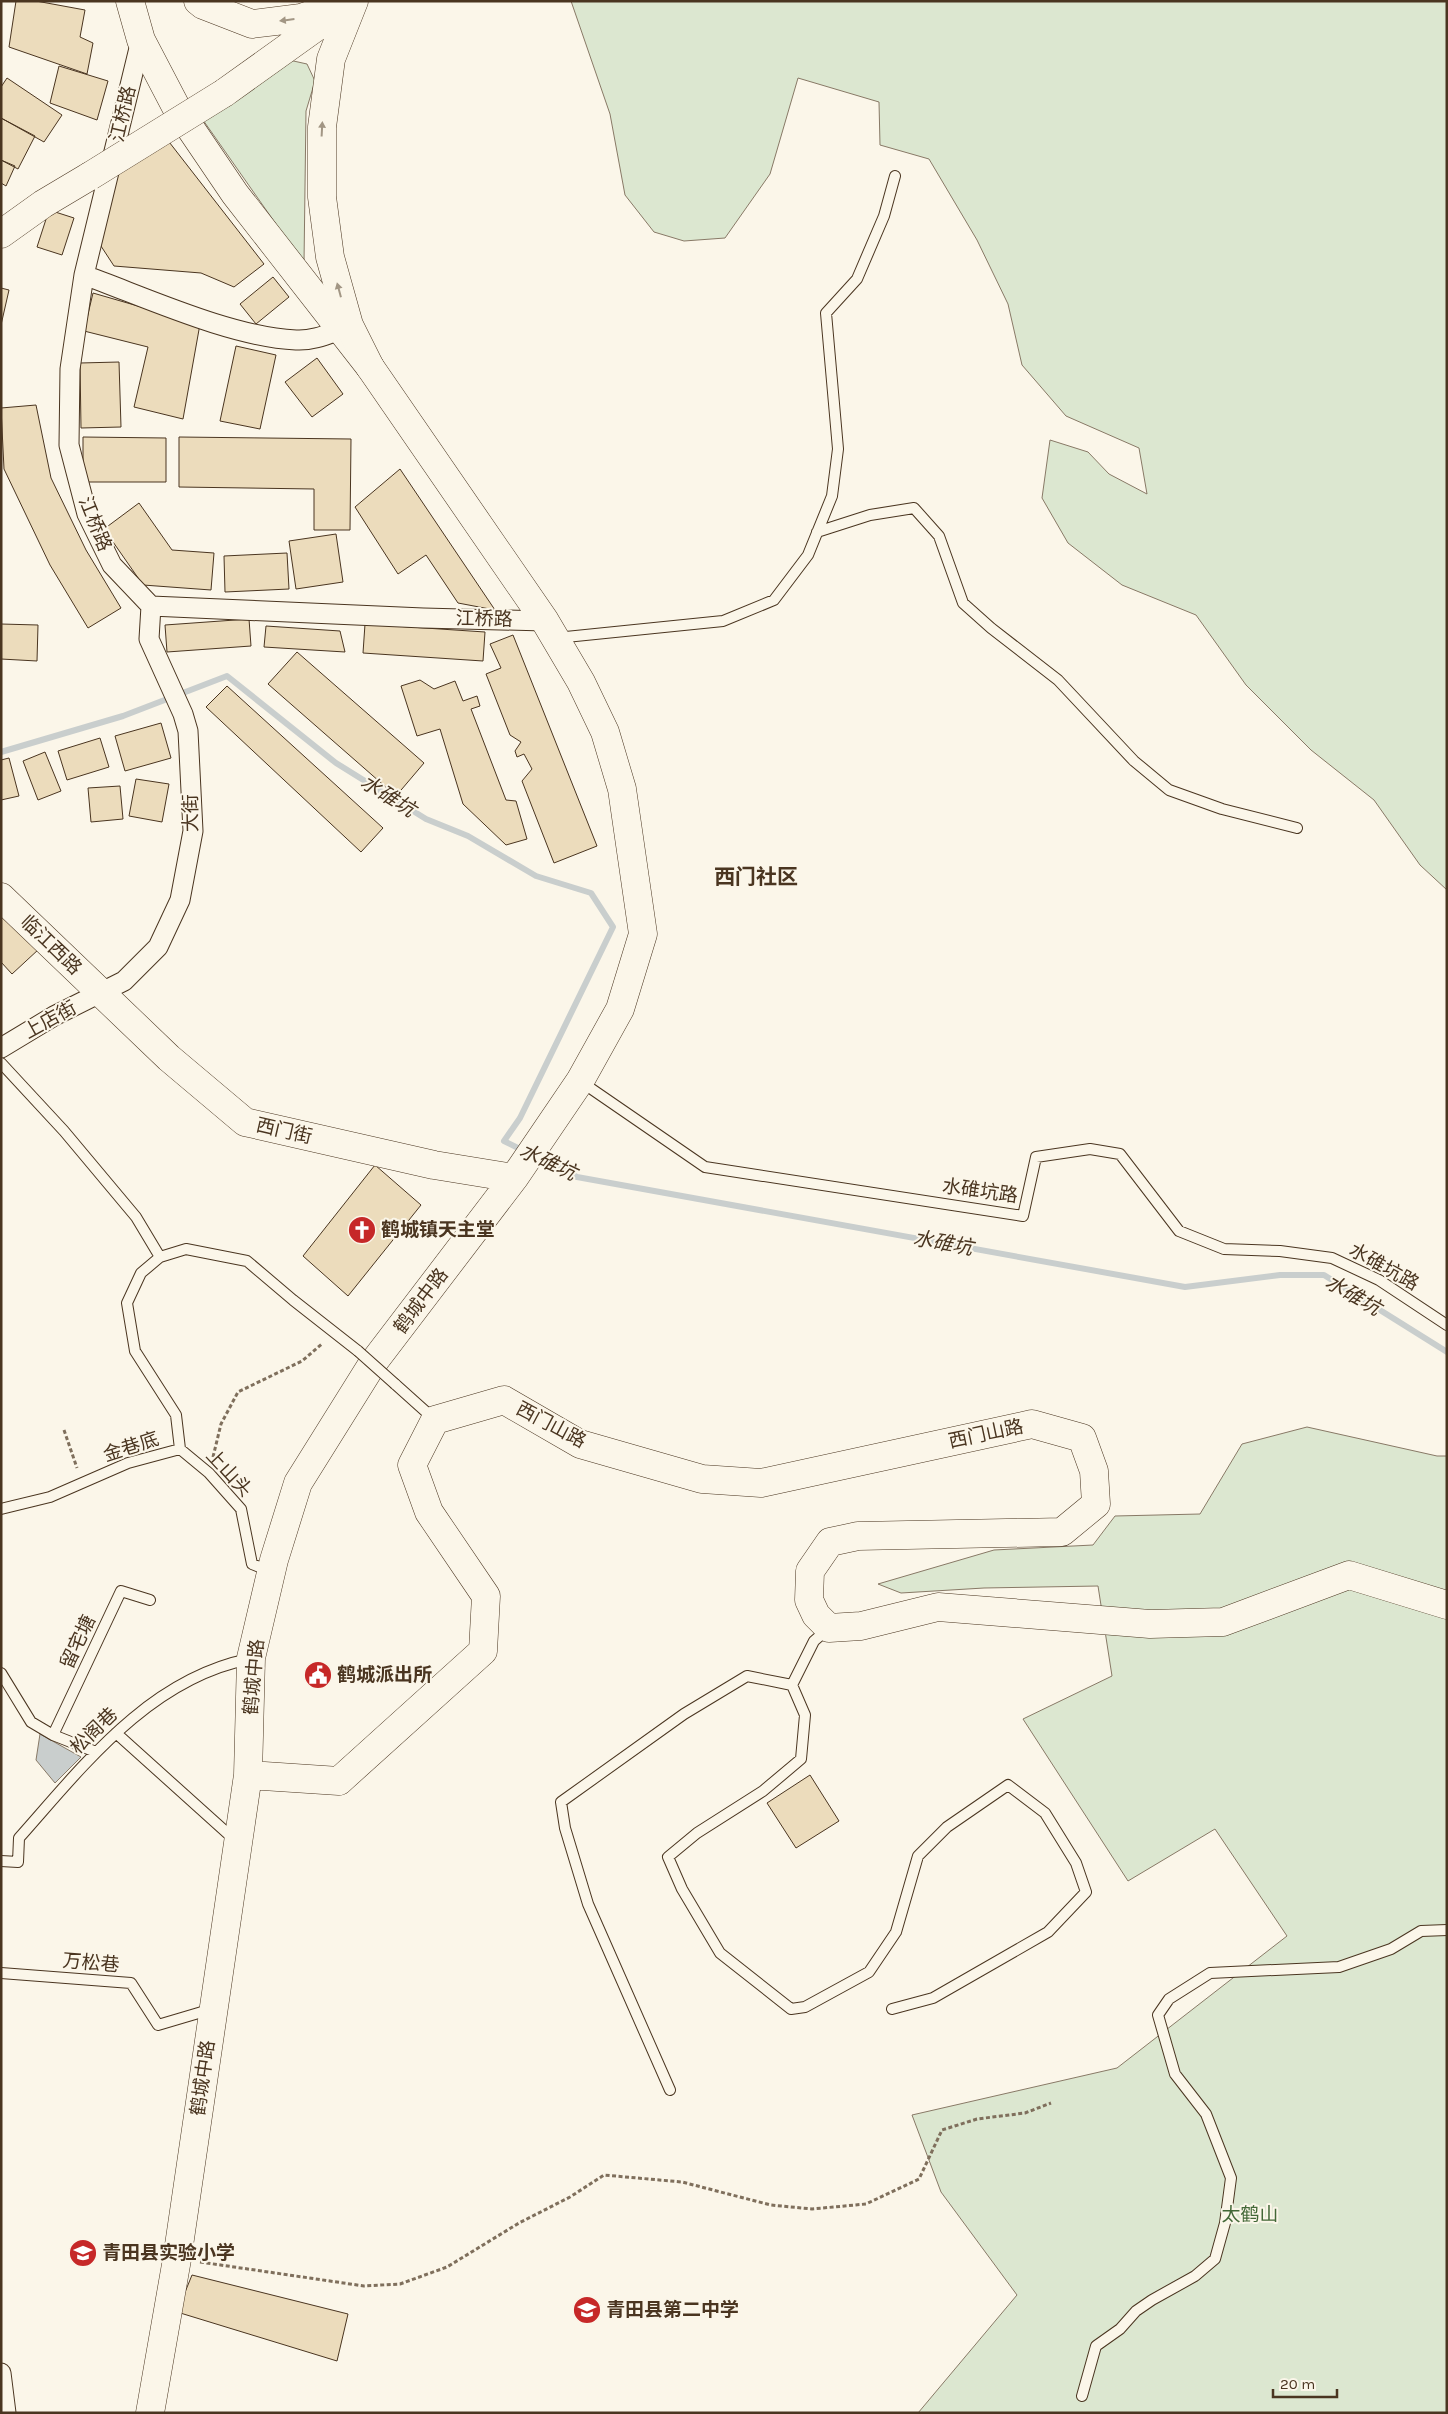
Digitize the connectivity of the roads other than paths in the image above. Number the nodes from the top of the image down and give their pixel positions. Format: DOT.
graph roads {
  1 [pos="130,1"];
  2 [pos="198,1"];
  3 [pos="352,1"];
  4 [pos="141,40"];
  5 [pos="895,176"];
  6 [pos="1,234"];
  7 [pos="84,275"];
  8 [pos="340,330"];
  9 [pos="370,367"];
  10 [pos="817,532"];
  11 [pos="151,606"];
  12 [pos="550,630"];
  13 [pos="1297,828"];
  14 [pos="1,897"];
  15 [pos="100,993"];
  16 [pos="1,1048"];
  17 [pos="1,1063"];
  18 [pos="580,1081"];
  19 [pos="518,1172"];
  20 [pos="160,1257"];
  21 [pos="1447,1325"];
  22 [pos="435,1420"];
  23 [pos="180,1449"];
  24 [pos="1,1508"];
  25 [pos="272,1572"];
  26 [pos="150,1600"];
  27 [pos="1447,1604"];
  28 [pos="829,1628"];
  29 [pos="251,1658"];
  30 [pos="1,1673"];
  31 [pos="792,1685"];
  32 [pos="116,1733"];
  33 [pos="53,1735"];
  34 [pos="96,1752"];
  35 [pos="248,1775"];
  36 [pos="238,1843"];
  37 [pos="1,1861"];
  38 [pos="1447,1930"];
  39 [pos="1,1974"];
  40 [pos="214,2008"];
  41 [pos="892,2009"];
  42 [pos="670,2090"];
  43 [pos="1,2373"];
  44 [pos="1082,2396"];
  45 [pos="6,2413"];
  46 [pos="150,2413"];
  1 -- 4 [label="main road"];
  3 -- 2 [label="main road, one-way"];
  3 -- 6 [label="main road, bridge"];
  9 -- 3 [label="main road, one-way"];
  4 -- 7 [label="street, 江桥路"];
  4 -- 8 [label="main road"];
  5 -- 10 [label="lane"];
  7 -- 8 [label="street"];
  7 -- 11 [label="street, 江桥路"];
  8 -- 9 [label="main road"];
  9 -- 12 [label="main road, 鹤城中路"];
  10 -- 12 [label="lane"];
  10 -- 13 [label="lane"];
  11 -- 12 [label="street, 江桥路"];
  11 -- 15 [label="street, 大街"];
  12 -- 18 [label="main road, 鹤城中路"];
  14 -- 15 [label="main road, 临江西路"];
  15 -- 16 [label="street, 上店街"];
  15 -- 19 [label="main road, 西门街"];
  17 -- 20 [label="lane"];
  18 -- 19 [label="main road, 鹤城中路"];
  18 -- 21 [label="lane, 水碓坑路"];
  19 -- 25 [label="main road, 鹤城中路"];
  20 -- 22 [label="lane, bridge"];
  20 -- 23 [label="lane, 金巷底"];
  22 -- 28 [label="main road, 西门山路"];
  22 -- 35 [label="main road"];
  23 -- 24 [label="lane, 金巷底"];
  23 -- 25 [label="lane, 上山头"];
  25 -- 29 [label="main road, 鹤城中路"];
  26 -- 33 [label="lane, 留宅塘"];
  27 -- 28 [label="main road"];
  28 -- 31 [label="lane"];
  29 -- 32 [label="lane, 松阁巷"];
  29 -- 35 [label="main road, 鹤城中路"];
  30 -- 33 [label="lane"];
  31 -- 41 [label="lane"];
  31 -- 42 [label="lane"];
  32 -- 34 [label="lane, 松阁巷"];
  32 -- 36 [label="lane"];
  33 -- 34 [label="lane"];
  34 -- 37 [label="lane, 松阁巷"];
  35 -- 36 [label="main road, 鹤城中路"];
  36 -- 40 [label="main road, 鹤城中路"];
  38 -- 44 [label="lane"];
  39 -- 40 [label="lane, 万松巷"];
  40 -- 46 [label="main road, 鹤城中路"];
  43 -- 45 [label="street"];
}
